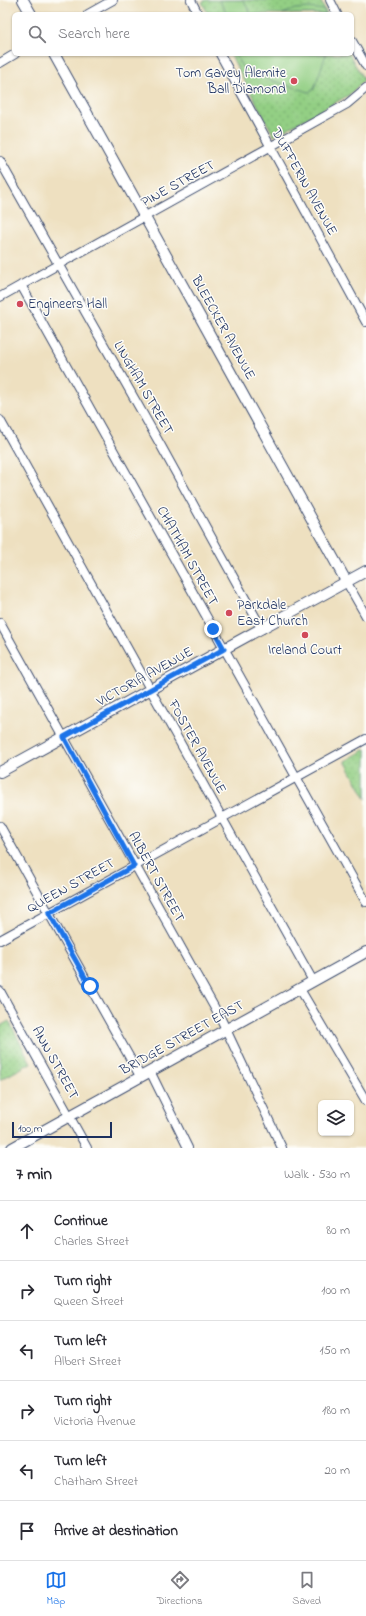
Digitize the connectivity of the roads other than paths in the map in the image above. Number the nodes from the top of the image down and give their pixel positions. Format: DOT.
graph roads {
  1 [pos="23,0"];
  2 [pos="113,0"];
  3 [pos="191,0"];
  4 [pos="330,0"];
  5 [pos="30,12"];
  6 [pos="92,12"];
  7 [pos="197,12"];
  8 [pos="336,12"];
  9 [pos="354,45"];
  10 [pos="12,56"];
  11 [pos="55,56"];
  12 [pos="221,56"];
  13 [pos="0,63"];
  14 [pos="366,66"];
  15 [pos="366,88"];
  16 [pos="271,147"];
  17 [pos="0,161"];
  18 [pos="145,217"];
  19 [pos="58,265"];
  20 [pos="21,285"];
  21 [pos="0,297"];
  22 [pos="366,322"];
  23 [pos="0,420"];
  24 [pos="366,571"];
  25 [pos="346,581"];
  26 [pos="366,616"];
  27 [pos="0,623"];
  28 [pos="262,629"];
  29 [pos="224,649"];
  30 [pos="151,690"];
  31 [pos="64,737"];
  32 [pos="366,739"];
  33 [pos="0,772"];
  34 [pos="296,777"];
  35 [pos="222,818"];
  36 [pos="0,826"];
  37 [pos="134,866"];
  38 [pos="366,902"];
  39 [pos="49,913"];
  40 [pos="0,940"];
  41 [pos="366,952"];
  42 [pos="313,981"];
  43 [pos="300,989"];
  44 [pos="0,991"];
  45 [pos="226,1030"];
  46 [pos="150,1071"];
  47 [pos="140,1076"];
  48 [pos="366,1101"];
  49 [pos="69,1116"];
  50 [pos="12,1148"];
  51 [pos="87,1148"];
  52 [pos="188,1148"];
  53 [pos="282,1148"];
  1 -- 5 [label="street"];
  2 -- 6 [label="street"];
  3 -- 7 [label="street"];
  4 -- 8 [label="street"];
  9 -- 14 [label="street"];
  10 -- 13 [label="street"];
  11 -- 18 [label="street, BLEECKER AVENUE"];
  12 -- 16 [label="street, DUFFERIN AVENUE"];
  15 -- 16 [label="street, PINE STREET"];
  16 -- 18 [label="street, PINE STREET"];
  16 -- 22 [label="street, DUFFERIN AVENUE"];
  17 -- 19 [label="street, LINGHAM STREET"];
  18 -- 19 [label="street, PINE STREET"];
  18 -- 25 [label="street, BLEECKER AVENUE"];
  19 -- 20 [label="street, PINE STREET"];
  19 -- 28 [label="street, LINGHAM STREET"];
  20 -- 21 [label="street, PINE STREET"];
  20 -- 29 [label="street, CHATHAM STREET"];
  23 -- 30 [label="street, FOSTER AVENUE"];
  24 -- 25 [label="street, VICTORIA AVENUE"];
  25 -- 26 [label="street, BLEECKER AVENUE"];
  25 -- 28 [label="street, VICTORIA AVENUE"];
  27 -- 31 [label="street, ALBERT STREET"];
  28 -- 29 [label="street, VICTORIA AVENUE"];
  29 -- 30 [label="street, VICTORIA AVENUE"];
  29 -- 34 [label="street, CHATHAM STREET"];
  30 -- 31 [label="street, VICTORIA AVENUE"];
  30 -- 35 [label="street, FOSTER AVENUE"];
  31 -- 33 [label="street, VICTORIA AVENUE"];
  31 -- 37 [label="street, ALBERT STREET"];
  32 -- 34 [label="street, QUEEN STREET"];
  34 -- 35 [label="street, QUEEN STREET"];
  34 -- 38 [label="street, CHATHAM STREET"];
  35 -- 37 [label="street, QUEEN STREET"];
  35 -- 42 [label="street, FOSTER AVENUE"];
  36 -- 39 [label="street"];
  37 -- 39 [label="street, QUEEN STREET"];
  37 -- 45 [label="street, ALBERT STREET"];
  39 -- 40 [label="street, QUEEN STREET"];
  39 -- 47 [label="street"];
  41 -- 42 [label="street, BRIDGE STREET EAST"];
  42 -- 43 [label="street, BRIDGE STREET EAST"];
  43 -- 45 [label="street, BRIDGE STREET EAST"];
  43 -- 48 [label="street"];
  44 -- 49 [label="street, ANN STREET"];
  45 -- 46 [label="street, BRIDGE STREET EAST"];
  45 -- 53 [label="street, ALBERT STREET"];
  46 -- 47 [label="street, BRIDGE STREET EAST"];
  46 -- 52 [label="street"];
  47 -- 49 [label="street, BRIDGE STREET EAST"];
  49 -- 50 [label="street, BRIDGE STREET EAST"];
  49 -- 51 [label="street, ANN STREET"];
}
